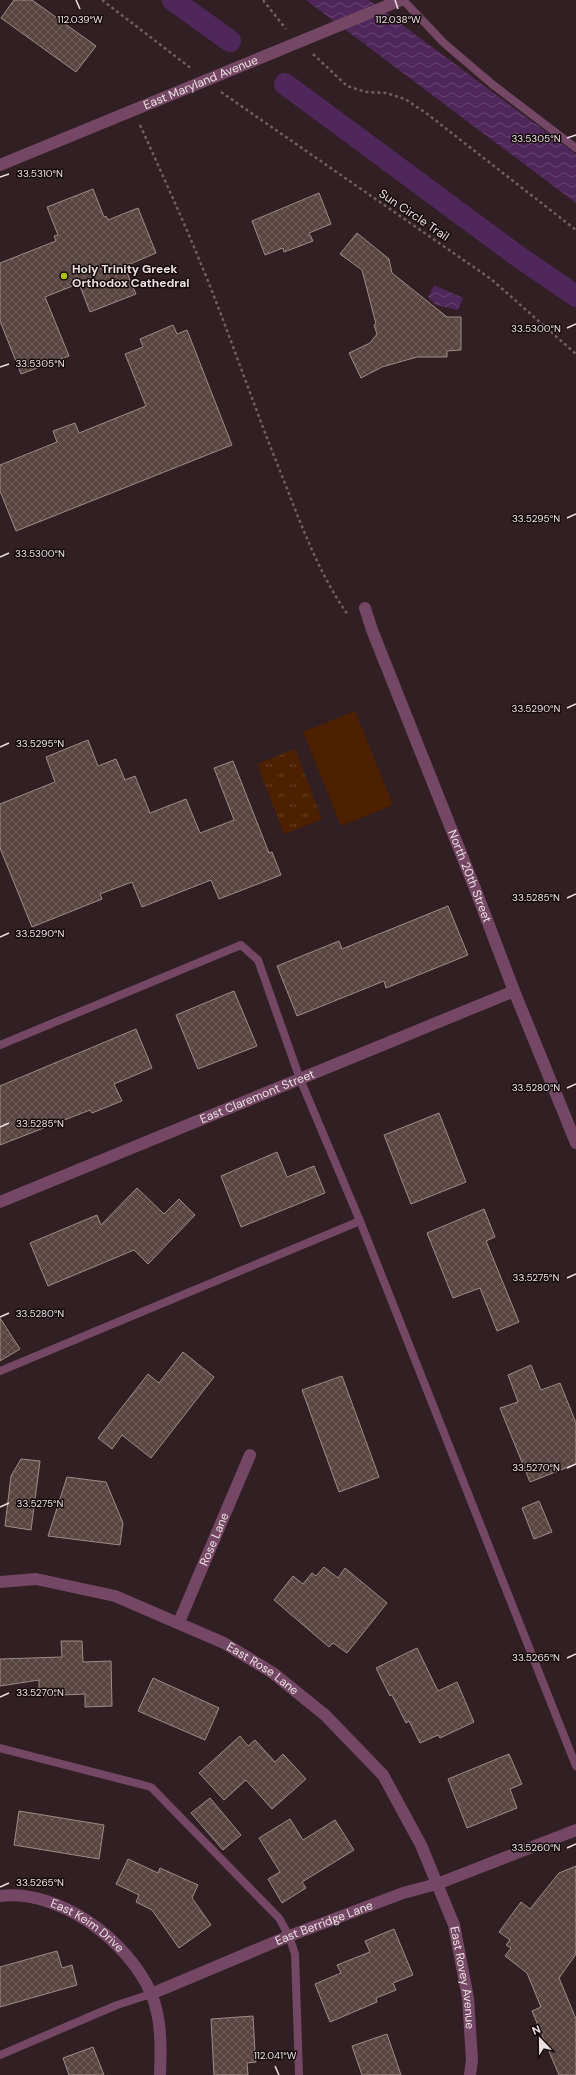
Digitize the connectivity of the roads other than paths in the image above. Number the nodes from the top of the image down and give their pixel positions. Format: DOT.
graph roads {
  1 [pos="402,0"];
  2 [pos="576,148"];
  3 [pos="0,165"];
  4 [pos="365,608"];
  5 [pos="514,991"];
  6 [pos="0,1045"];
  7 [pos="300,1079"];
  8 [pos="576,1143"];
  9 [pos="0,1202"];
  10 [pos="360,1221"];
  11 [pos="0,1371"];
  12 [pos="250,1455"];
  13 [pos="0,1582"];
  14 [pos="179,1622"];
  15 [pos="0,1748"];
  16 [pos="576,1766"];
  17 [pos="576,1830"];
  18 [pos="437,1884"];
  19 [pos="0,1896"];
  20 [pos="289,1936"];
  21 [pos="151,1994"];
  22 [pos="0,2055"];
  23 [pos="160,2075"];
  24 [pos="299,2075"];
  25 [pos="470,2075"];
  1 -- 2 [label="lane"];
  1 -- 3 [label="street, East Maryland Avenue"];
  4 -- 5 [label="street, North 20th Street"];
  5 -- 7 [label="street, East Claremont Street"];
  5 -- 8 [label="street, North 20th Street"];
  6 -- 7 [label="lane"];
  7 -- 9 [label="street, East Claremont Street"];
  7 -- 10 [label="lane"];
  10 -- 11 [label="lane"];
  10 -- 16 [label="lane"];
  12 -- 14 [label="street, Rose Lane"];
  13 -- 14 [label="street, East Rose Lane"];
  14 -- 18 [label="street, East Rose Lane"];
  15 -- 20 [label="lane"];
  17 -- 18 [label="street, East Berridge Lane"];
  18 -- 20 [label="street, East Berridge Lane"];
  18 -- 25 [label="street, East Rovey Avenue"];
  19 -- 21 [label="street, East Keim Drive"];
  20 -- 21 [label="street, East Berridge Lane"];
  20 -- 24 [label="lane"];
  21 -- 22 [label="lane"];
  21 -- 23 [label="street"];
}
